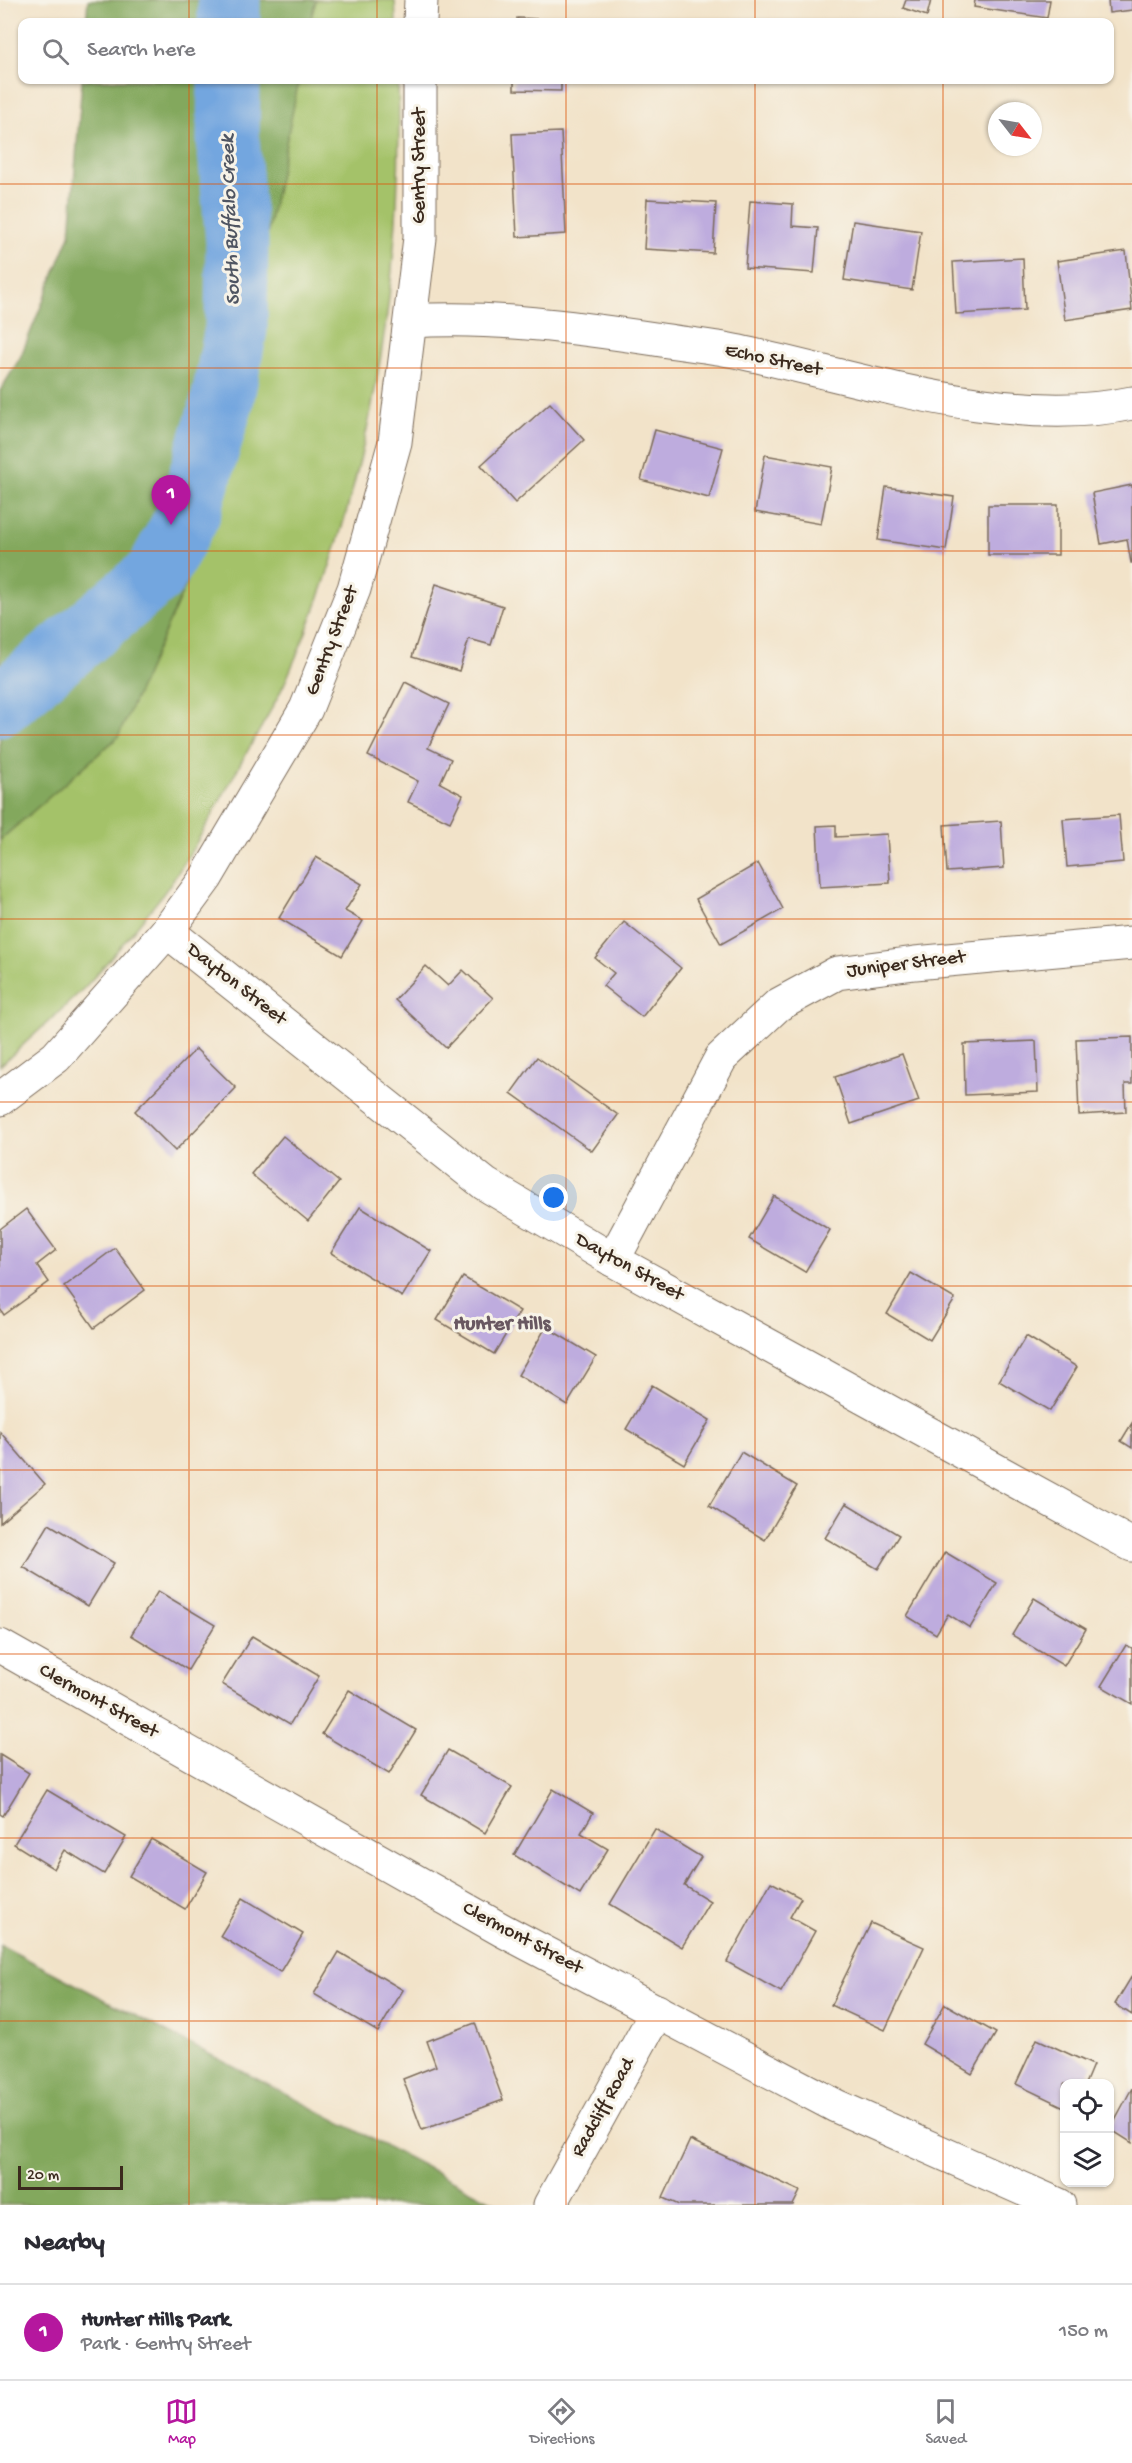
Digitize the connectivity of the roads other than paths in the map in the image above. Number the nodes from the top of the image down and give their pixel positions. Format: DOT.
graph roads {
  1 [pos="420,0"];
  2 [pos="420,18"];
  3 [pos="420,84"];
  4 [pos="411,321"];
  5 [pos="1132,403"];
  6 [pos="167,931"];
  7 [pos="1132,943"];
  8 [pos="0,1099"];
  9 [pos="613,1260"];
  10 [pos="1132,1545"];
  11 [pos="0,1646"];
  12 [pos="657,2011"];
  13 [pos="550,2205"];
  14 [pos="1059,2205"];
  1 -- 2 [label="street"];
  3 -- 4 [label="street, Gentry Street"];
  4 -- 5 [label="street, Echo Street"];
  4 -- 6 [label="street, Gentry Street"];
  6 -- 8 [label="street, Gentry Street"];
  6 -- 9 [label="street, Dayton Street"];
  7 -- 9 [label="street, Juniper Street"];
  9 -- 10 [label="street, Dayton Street"];
  11 -- 12 [label="street, Clermont Street"];
  12 -- 13 [label="street, Radcliff Road"];
  12 -- 14 [label="street, Clermont Street"];
}
